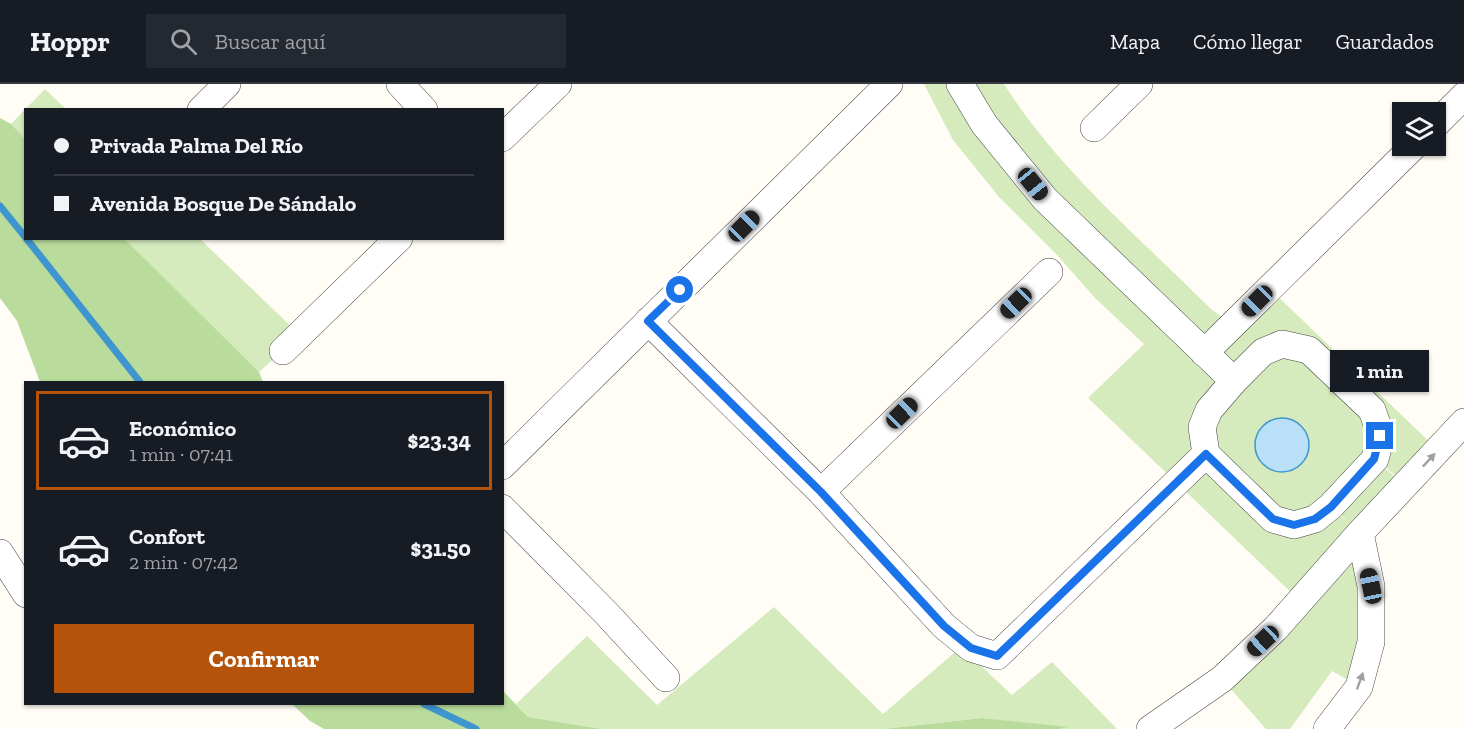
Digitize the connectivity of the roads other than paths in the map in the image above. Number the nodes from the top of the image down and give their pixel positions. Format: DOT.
graph roads {
  1 [pos="227,84"];
  2 [pos="400,84"];
  3 [pos="558,84"];
  4 [pos="889,84"];
  5 [pos="960,84"];
  6 [pos="1139,84"];
  7 [pos="1453,84"];
  8 [pos="1464,96"];
  9 [pos="203,108"];
  10 [pos="422,108"];
  11 [pos="1446,114"];
  12 [pos="1094,128"];
  13 [pos="504,136"];
  14 [pos="1404,156"];
  15 [pos="397,240"];
  16 [pos="1049,272"];
  17 [pos="648,321"];
  18 [pos="283,351"];
  19 [pos="1204,353"];
  20 [pos="1234,381"];
  21 [pos="1464,422"];
  22 [pos="1206,454"];
  23 [pos="1374,459"];
  24 [pos="504,464"];
  25 [pos="1406,485"];
  26 [pos="821,492"];
  27 [pos="1331,507"];
  28 [pos="504,510"];
  29 [pos="1360,534"];
  30 [pos="0,553"];
  31 [pos="24,591"];
  32 [pos="666,678"];
  33 [pos="1150,729"];
  34 [pos="1327,729"];
  1 -- 9 [label="street"];
  2 -- 10 [label="street"];
  3 -- 13 [label="street"];
  4 -- 17 [label="street"];
  5 -- 19 [label="street"];
  6 -- 12 [label="street"];
  7 -- 8 [label="street"];
  8 -- 11 [label="street"];
  14 -- 19 [label="street"];
  15 -- 18 [label="street"];
  16 -- 26 [label="street"];
  17 -- 24 [label="street"];
  17 -- 26 [label="street"];
  19 -- 20 [label="street"];
  20 -- 22 [label="street"];
  20 -- 23 [label="street"];
  25 -- 21 [label="street, one-way"];
  22 -- 26 [label="street"];
  22 -- 27 [label="street"];
  23 -- 25 [label="street"];
  23 -- 27 [label="street"];
  25 -- 29 [label="street"];
  27 -- 29 [label="street"];
  28 -- 32 [label="street"];
  29 -- 33 [label="street"];
  34 -- 29 [label="street, one-way"];
  30 -- 31 [label="street"];
}
